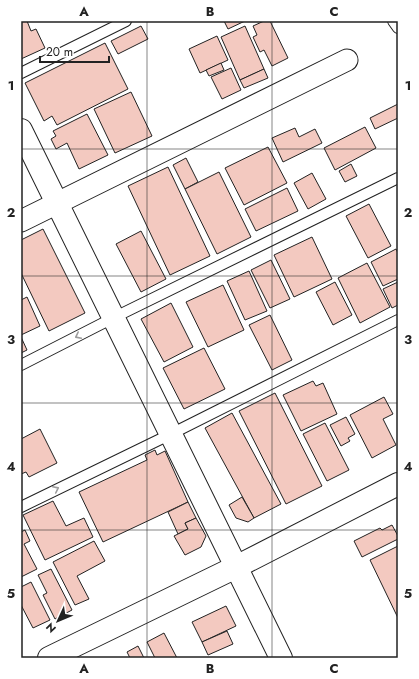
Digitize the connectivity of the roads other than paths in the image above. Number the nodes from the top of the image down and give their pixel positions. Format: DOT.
graph roads {
  1 [pos="126,21"];
  2 [pos="393,21"];
  3 [pos="398,28"];
  4 [pos="347,60"];
  5 [pos="21,73"];
  6 [pos="21,130"];
  7 [pos="398,178"];
  8 [pos="57,203"];
  9 [pos="21,221"];
  10 [pos="113,318"];
  11 [pos="398,320"];
  12 [pos="21,365"];
  13 [pos="171,434"];
  14 [pos="398,484"];
  15 [pos="21,507"];
  16 [pos="236,566"];
  17 [pos="49,658"];
  18 [pos="281,658"];
  1 -- 5 [label="lane"];
  2 -- 3 [label="lane"];
  4 -- 8 [label="street"];
  6 -- 8 [label="street"];
  7 -- 10 [label="lane"];
  8 -- 9 [label="street"];
  8 -- 10 [label="street"];
  10 -- 12 [label="lane, one-way"];
  10 -- 13 [label="street"];
  11 -- 13 [label="lane"];
  15 -- 13 [label="lane, one-way"];
  13 -- 16 [label="street"];
  14 -- 16 [label="street"];
  16 -- 17 [label="street"];
  16 -- 18 [label="street"];
}
